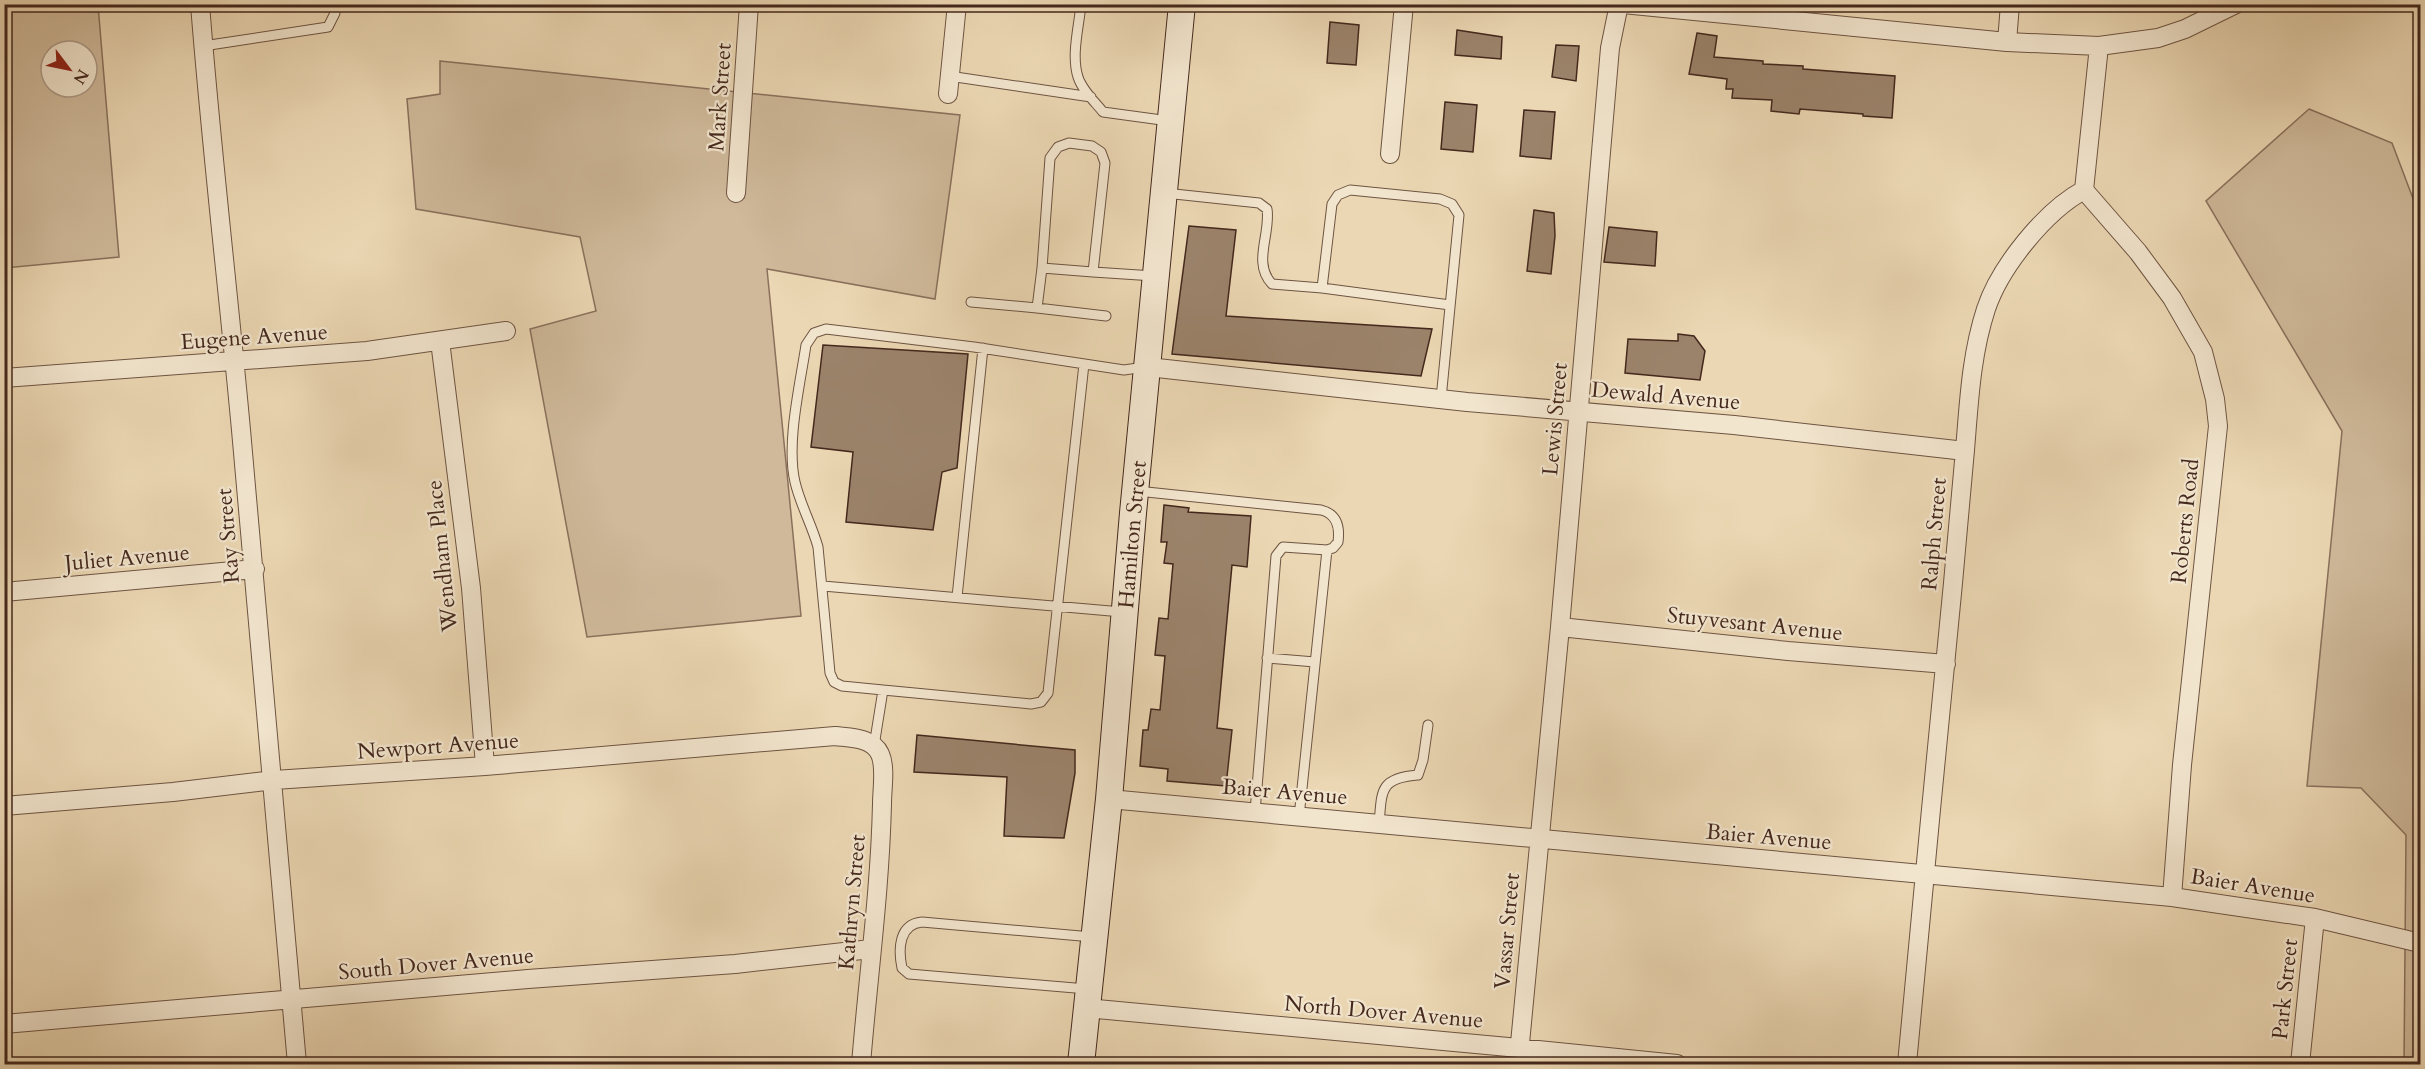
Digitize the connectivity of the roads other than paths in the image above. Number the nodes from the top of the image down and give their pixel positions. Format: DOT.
graph roads {
  1 [pos="200,4"];
  2 [pos="335,4"];
  3 [pos="749,4"];
  4 [pos="957,4"];
  5 [pos="1082,4"];
  6 [pos="1182,4"];
  7 [pos="1404,4"];
  8 [pos="1621,4"];
  9 [pos="2010,4"];
  10 [pos="2236,4"];
  11 [pos="2007,42"];
  12 [pos="203,46"];
  13 [pos="2099,46"];
  14 [pos="948,85"];
  15 [pos="1091,98"];
  16 [pos="1171,121"];
  17 [pos="1390,154"];
  18 [pos="2084,190"];
  19 [pos="736,193"];
  20 [pos="1164,193"];
  21 [pos="1042,267"];
  22 [pos="1094,272"];
  23 [pos="1156,277"];
  24 [pos="1322,288"];
  25 [pos="971,302"];
  26 [pos="1450,305"];
  27 [pos="1037,308"];
  28 [pos="1106,316"];
  29 [pos="506,331"];
  30 [pos="440,341"];
  31 [pos="983,348"];
  32 [pos="235,362"];
  33 [pos="1084,364"];
  34 [pos="1148,367"];
  35 [pos="4,378"];
  36 [pos="1441,399"];
  37 [pos="1579,412"];
  38 [pos="1965,451"];
  39 [pos="1135,491"];
  40 [pos="1327,550"];
  41 [pos="255,569"];
  42 [pos="823,585"];
  43 [pos="4,592"];
  44 [pos="957,597"];
  45 [pos="1058,606"];
  46 [pos="1124,612"];
  47 [pos="1560,627"];
  48 [pos="1267,658"];
  49 [pos="1315,662"];
  50 [pos="1946,664"];
  51 [pos="883,690"];
  52 [pos="1428,725"];
  53 [pos="874,746"];
  54 [pos="485,766"];
  55 [pos="274,780"];
  56 [pos="1109,799"];
  57 [pos="4,806"];
  58 [pos="1255,812"];
  59 [pos="1299,817"];
  60 [pos="1379,824"];
  61 [pos="1539,839"];
  62 [pos="1923,874"];
  63 [pos="2172,897"];
  64 [pos="2315,918"];
  65 [pos="1094,937"];
  66 [pos="2421,943"];
  67 [pos="871,949"];
  68 [pos="1087,999"];
  69 [pos="291,1000"];
  70 [pos="4,1024"];
  71 [pos="1518,1056"];
  72 [pos="297,1065"];
  73 [pos="861,1065"];
  74 [pos="1081,1065"];
  75 [pos="1677,1065"];
  76 [pos="1907,1065"];
  77 [pos="2300,1065"];
  1 -- 12 [label="street, Ray Street"];
  2 -- 12 [label="lane"];
  3 -- 19 [label="street, Mark Street"];
  4 -- 14 [label="street"];
  5 -- 15 [label="lane"];
  6 -- 16 [label="street, Hamilton Street"];
  7 -- 17 [label="street"];
  8 -- 11 [label="street"];
  8 -- 37 [label="street, Lewis Street"];
  9 -- 11 [label="street"];
  10 -- 13 [label="street"];
  11 -- 13 [label="street"];
  12 -- 32 [label="street, Ray Street"];
  13 -- 18 [label="street"];
  14 -- 15 [label="lane"];
  15 -- 16 [label="lane"];
  16 -- 20 [label="street, Hamilton Street"];
  18 -- 38 [label="street, Ralph Street"];
  18 -- 63 [label="street, Roberts Road"];
  20 -- 23 [label="street, Hamilton Street"];
  20 -- 24 [label="lane"];
  21 -- 22 [label="lane"];
  21 -- 22 [label="lane"];
  21 -- 27 [label="lane"];
  22 -- 23 [label="lane"];
  23 -- 34 [label="street, Hamilton Street"];
  24 -- 26 [label="lane"];
  24 -- 26 [label="lane"];
  25 -- 27 [label="lane"];
  26 -- 36 [label="lane"];
  27 -- 28 [label="lane"];
  29 -- 30 [label="street, Eugene Avenue"];
  30 -- 32 [label="street, Eugene Avenue"];
  30 -- 54 [label="street, Wendham Place"];
  31 -- 33 [label="lane"];
  31 -- 42 [label="lane"];
  31 -- 44 [label="lane"];
  32 -- 35 [label="street, Eugene Avenue"];
  32 -- 41 [label="street, Ray Street"];
  33 -- 34 [label="lane"];
  33 -- 45 [label="lane"];
  34 -- 36 [label="street, Dewald Avenue"];
  34 -- 39 [label="street, Hamilton Street"];
  36 -- 37 [label="street, Dewald Avenue"];
  37 -- 38 [label="street, Dewald Avenue"];
  37 -- 47 [label="street, Lewis Street"];
  38 -- 50 [label="street, Ralph Street"];
  39 -- 40 [label="lane"];
  39 -- 46 [label="street, Hamilton Street"];
  40 -- 48 [label="lane"];
  40 -- 49 [label="lane"];
  41 -- 43 [label="street, Juliet Avenue"];
  41 -- 55 [label="street, Ray Street"];
  42 -- 44 [label="lane"];
  42 -- 51 [label="lane"];
  44 -- 45 [label="lane"];
  45 -- 46 [label="lane"];
  45 -- 51 [label="lane"];
  46 -- 56 [label="street, Hamilton Street"];
  47 -- 50 [label="street, Stuyvesant Avenue"];
  47 -- 61 [label="street, Lewis Street"];
  48 -- 49 [label="lane"];
  48 -- 58 [label="lane"];
  49 -- 59 [label="lane"];
  50 -- 62 [label="street, Ralph Street"];
  51 -- 53 [label="lane"];
  52 -- 60 [label="lane"];
  53 -- 54 [label="street, Newport Avenue"];
  53 -- 67 [label="street, Kathryn Street"];
  54 -- 55 [label="street, Newport Avenue"];
  55 -- 57 [label="street, Newport Avenue"];
  55 -- 69 [label="street, Ray Street"];
  56 -- 58 [label="street, Baier Avenue"];
  56 -- 65 [label="street, Hamilton Street"];
  58 -- 59 [label="street, Baier Avenue"];
  59 -- 60 [label="street, Baier Avenue"];
  60 -- 61 [label="street, Baier Avenue"];
  61 -- 62 [label="street, Baier Avenue"];
  61 -- 71 [label="street, Vassar Street"];
  62 -- 63 [label="street, Baier Avenue"];
  62 -- 76 [label="street, Ralph Street"];
  63 -- 64 [label="street, Baier Avenue"];
  64 -- 66 [label="street, Baier Avenue"];
  64 -- 77 [label="street, Park Street"];
  65 -- 68 [label="street, Hamilton Street"];
  65 -- 68 [label="lane"];
  67 -- 69 [label="street, South Dover Avenue"];
  67 -- 73 [label="street, Kathryn Street"];
  68 -- 71 [label="street, North Dover Avenue"];
  68 -- 74 [label="street, Hamilton Street"];
  69 -- 70 [label="street, South Dover Avenue"];
  69 -- 72 [label="street, Ray Street"];
  71 -- 75 [label="street, North Dover Avenue"];
}
